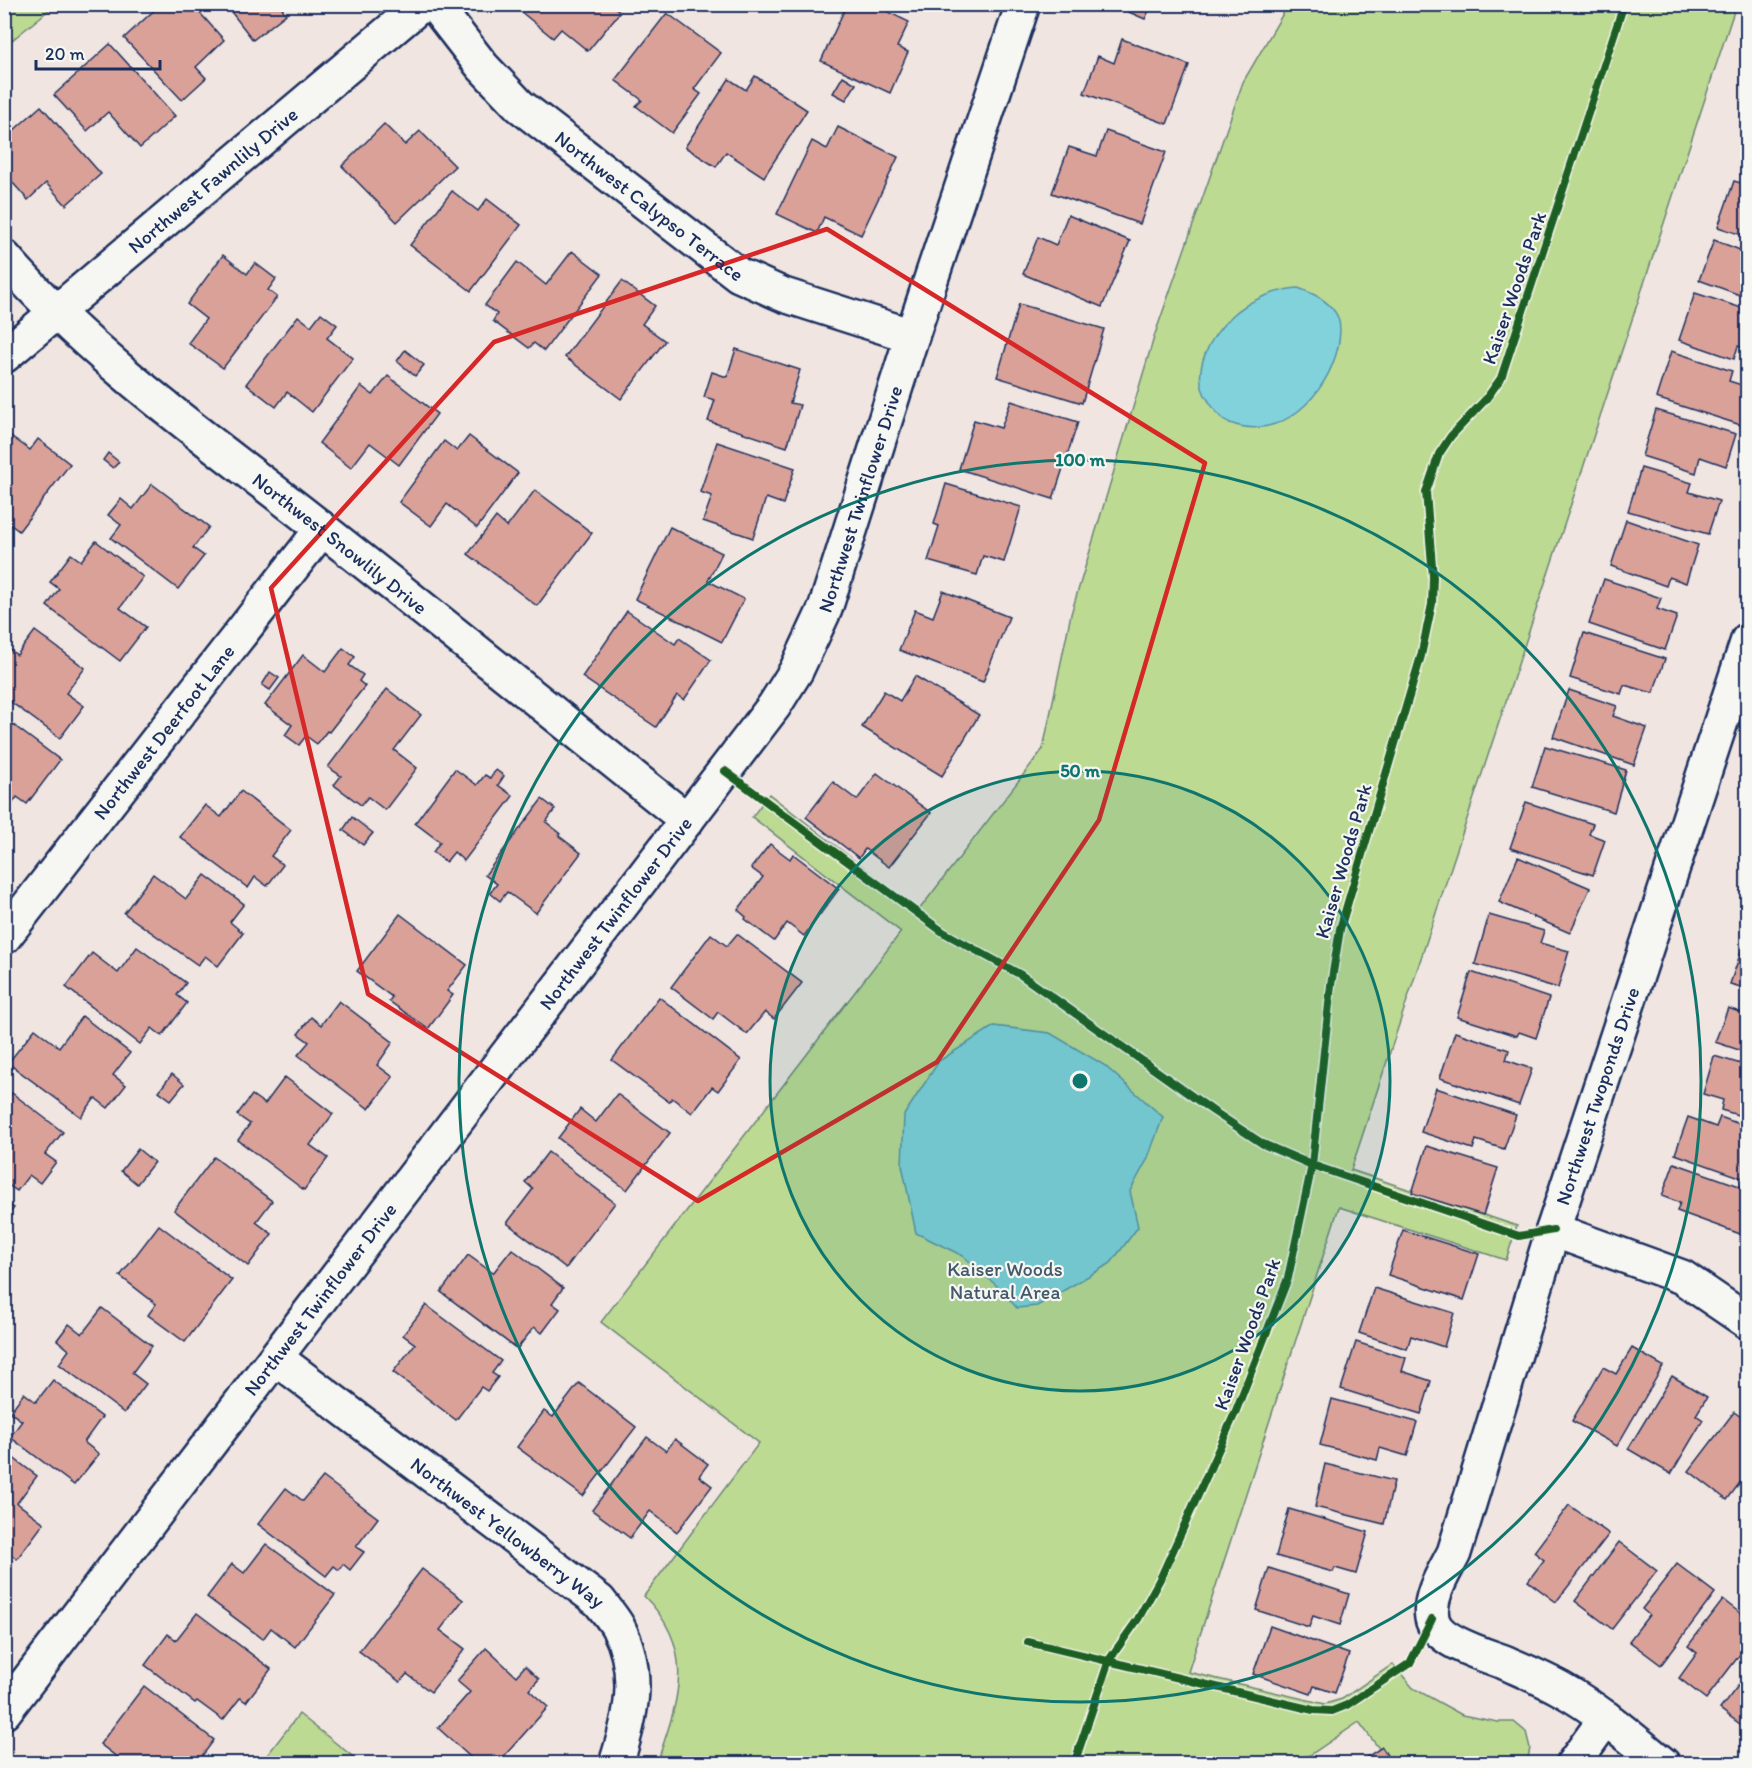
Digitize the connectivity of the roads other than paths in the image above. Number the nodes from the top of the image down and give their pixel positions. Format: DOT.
graph roads {
  1 [pos="422,4"];
  2 [pos="434,4"];
  3 [pos="1023,4"];
  4 [pos="4,257"];
  5 [pos="58,312"];
  6 [pos="912,336"];
  7 [pos="4,356"];
  8 [pos="322,529"];
  9 [pos="1748,640"];
  10 [pos="687,820"];
  11 [pos="4,937"];
  12 [pos="1553,1230"];
  13 [pos="1748,1322"];
  14 [pos="276,1358"];
  15 [pos="4,1712"];
  16 [pos="1606,1718"];
  17 [pos="616,1764"];
  18 [pos="1573,1764"];
  19 [pos="1663,1764"];
  1 -- 5 [label="street, Northwest Fawnlily Drive"];
  2 -- 6 [label="street, Northwest Calypso Terrace"];
  3 -- 6 [label="street, Northwest Twinflower Drive"];
  4 -- 5 [label="street, Northwest Snowlily Drive"];
  5 -- 7 [label="street, Northwest Fawnlily Drive"];
  5 -- 8 [label="street, Northwest Snowlily Drive"];
  6 -- 10 [label="street, Northwest Twinflower Drive"];
  8 -- 10 [label="street, Northwest Snowlily Drive"];
  8 -- 11 [label="street, Northwest Deerfoot Lane"];
  9 -- 12 [label="street, Northwest Twoponds Drive"];
  10 -- 14 [label="street, Northwest Twinflower Drive"];
  12 -- 13 [label="street"];
  12 -- 16 [label="street, Northwest Twoponds Drive"];
  14 -- 15 [label="street, Northwest Twinflower Drive"];
  14 -- 17 [label="street, Northwest Yellowberry Way"];
  16 -- 18 [label="street"];
  16 -- 19 [label="street"];
}
